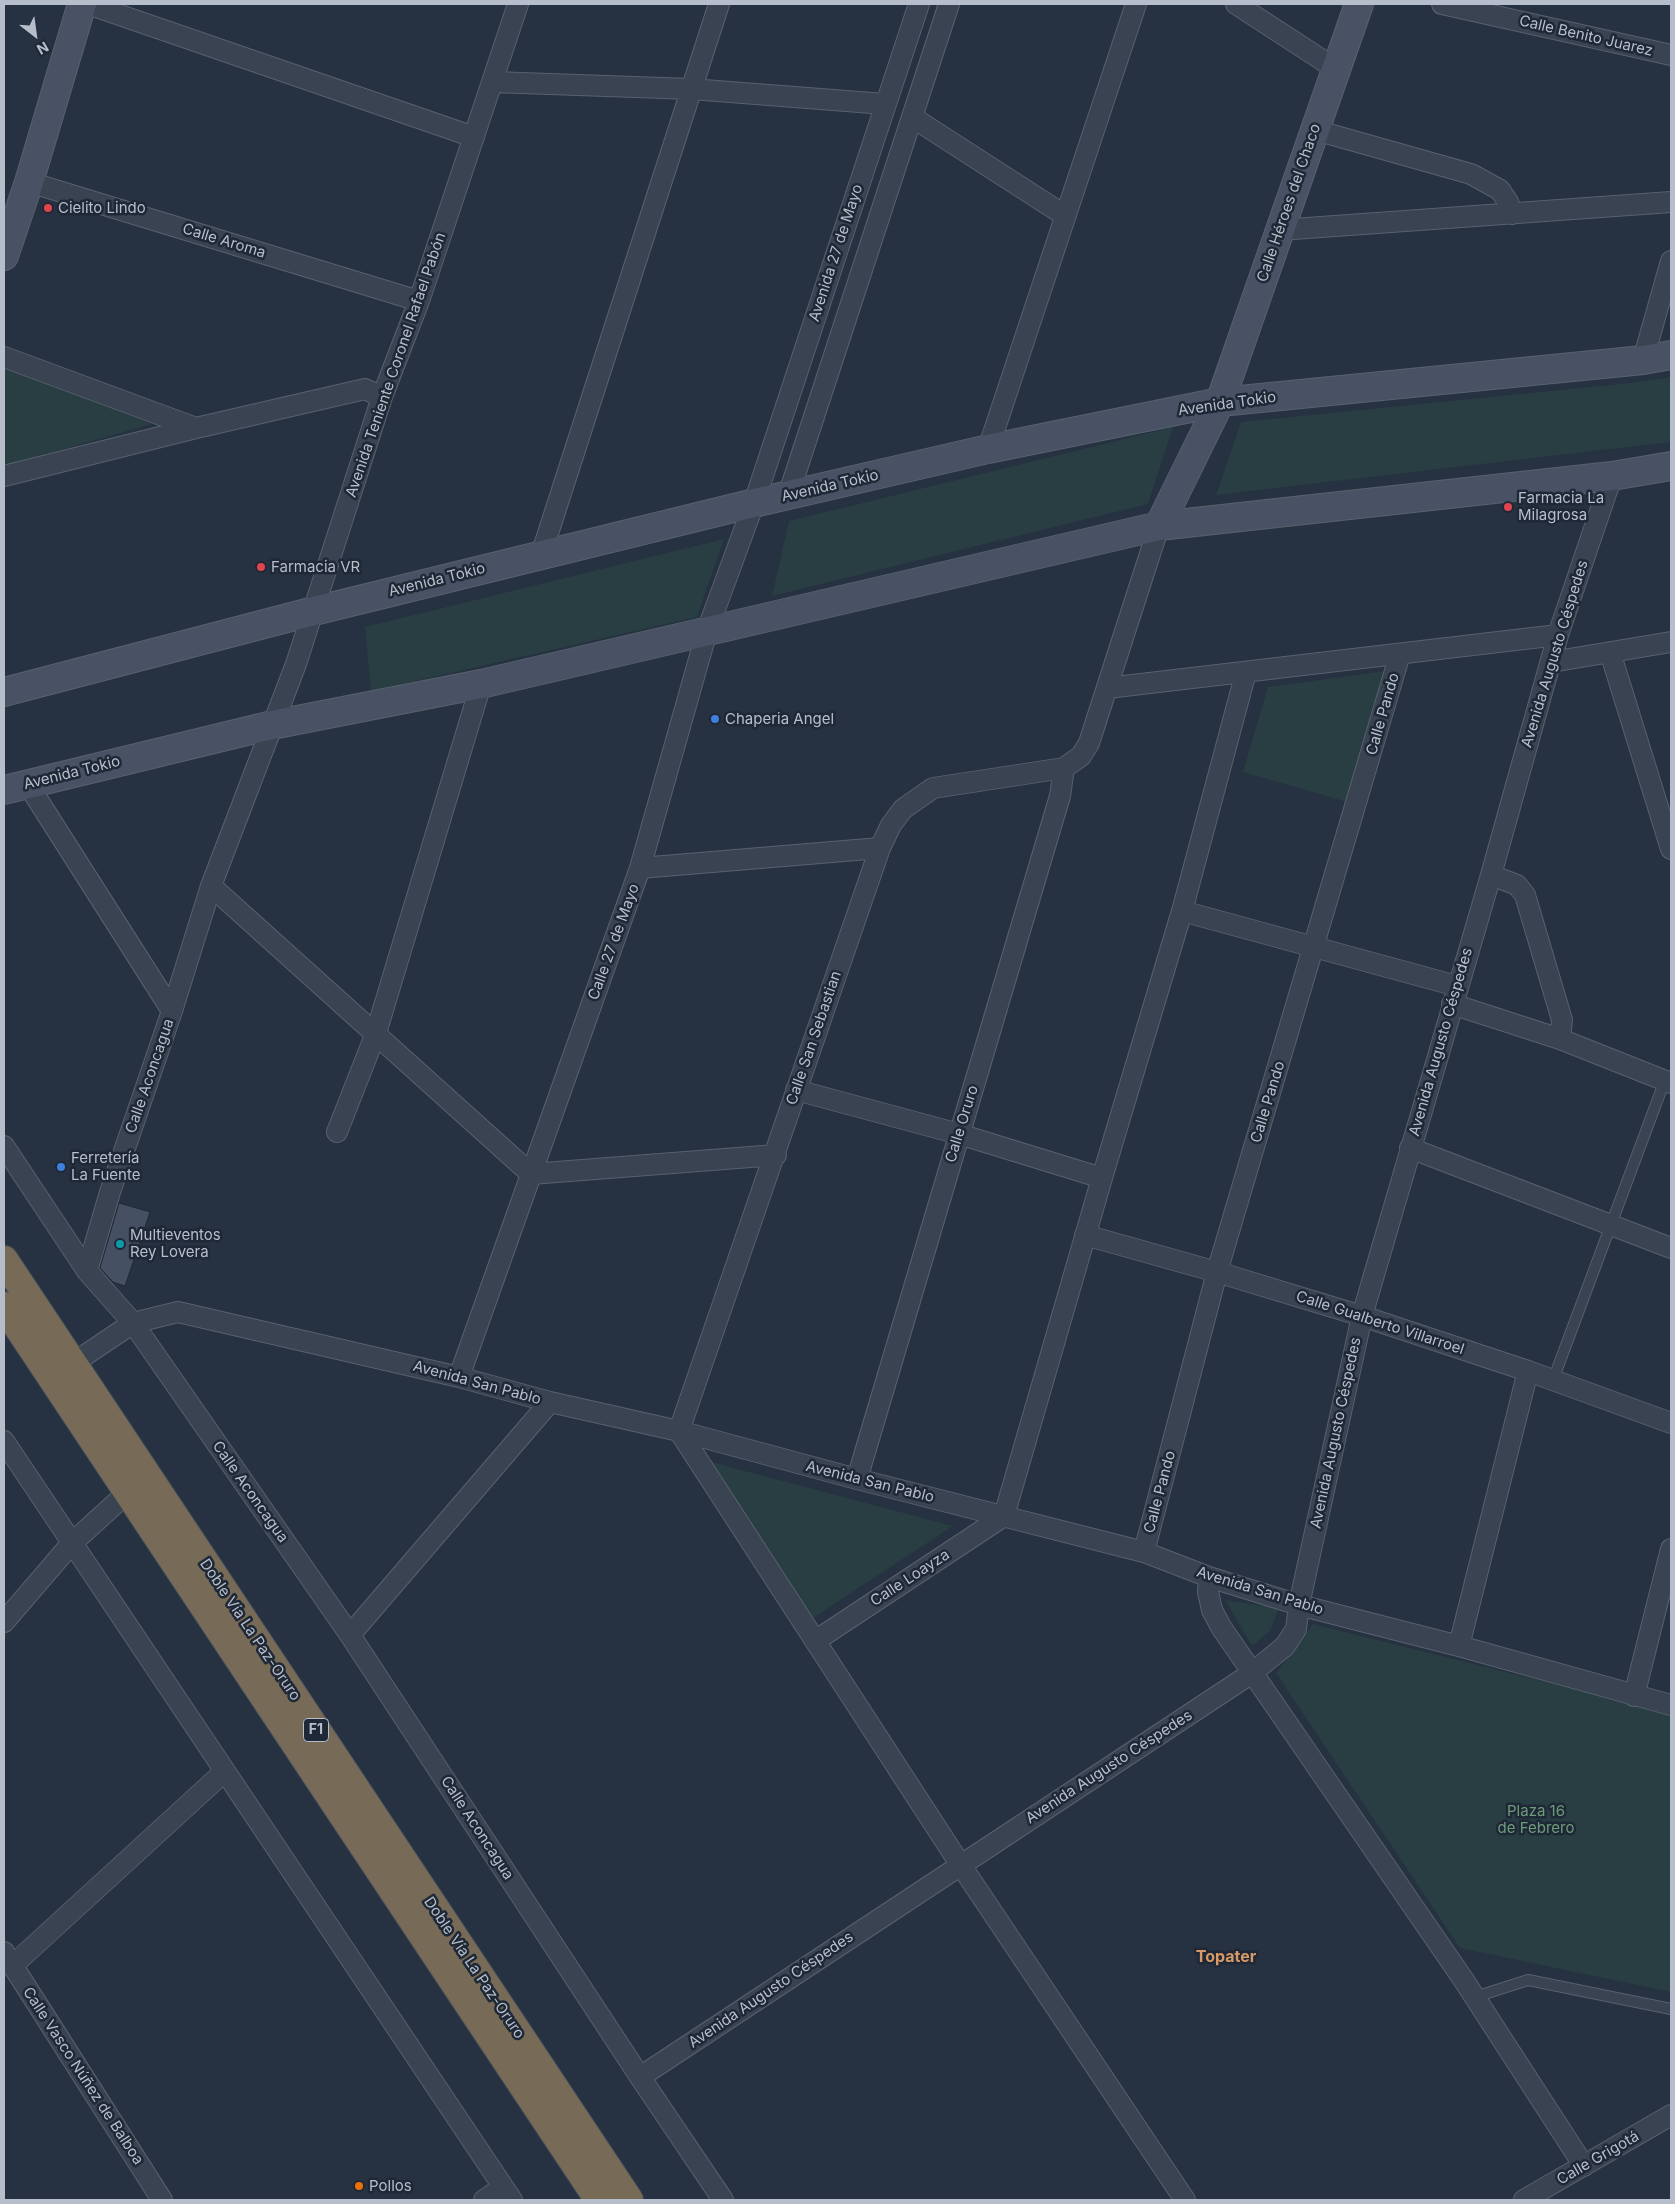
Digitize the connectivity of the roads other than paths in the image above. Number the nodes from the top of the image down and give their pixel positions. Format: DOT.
graph roads {
  1 [pos="82,4"];
  2 [pos="88,4"];
  3 [pos="518,4"];
  4 [pos="719,4"];
  5 [pos="919,4"];
  6 [pos="949,4"];
  7 [pos="1136,4"];
  8 [pos="1236,4"];
  9 [pos="1359,4"];
  10 [pos="1442,4"];
  11 [pos="1671,55"];
  12 [pos="1336,69"];
  13 [pos="493,82"];
  14 [pos="691,89"];
  15 [pos="885,104"];
  16 [pos="912,117"];
  17 [pos="1315,130"];
  18 [pos="474,137"];
  19 [pos="29,182"];
  20 [pos="1671,202"];
  21 [pos="1512,214"];
  22 [pos="1064,215"];
  23 [pos="1279,230"];
  24 [pos="4,254"];
  25 [pos="1671,261"];
  26 [pos="419,301"];
  27 [pos="1671,355"];
  28 [pos="4,357"];
  29 [pos="1643,360"];
  30 [pos="382,397"];
  31 [pos="1220,402"];
  32 [pos="196,428"];
  33 [pos="988,449"];
  34 [pos="1671,466"];
  35 [pos="4,476"];
  36 [pos="1612,476"];
  37 [pos="788,496"];
  38 [pos="754,502"];
  39 [pos="1160,526"];
  40 [pos="541,555"];
  41 [pos="314,611"];
  42 [pos="707,631"];
  43 [pos="1558,635"];
  44 [pos="1671,642"];
  45 [pos="1610,652"];
  46 [pos="1400,654"];
  47 [pos="1551,662"];
  48 [pos="1246,672"];
  49 [pos="481,684"];
  50 [pos="1108,688"];
  51 [pos="4,692"];
  52 [pos="272,725"];
  53 [pos="1064,768"];
  54 [pos="16,787"];
  55 [pos="880,848"];
  56 [pos="1671,849"];
  57 [pos="640,868"];
  58 [pos="1491,875"];
  59 [pos="211,886"];
  60 [pos="1182,911"];
  61 [pos="1314,948"];
  62 [pos="1455,995"];
  63 [pos="172,1010"];
  64 [pos="376,1033"];
  65 [pos="1560,1039"];
  66 [pos="1668,1082"];
  67 [pos="796,1090"];
  68 [pos="337,1132"];
  69 [pos="959,1134"];
  70 [pos="4,1146"];
  71 [pos="1410,1148"];
  72 [pos="776,1155"];
  73 [pos="531,1174"];
  74 [pos="1102,1178"];
  75 [pos="1610,1225"];
  76 [pos="1085,1236"];
  77 [pos="1671,1248"];
  78 [pos="4,1260"];
  79 [pos="87,1271"];
  80 [pos="1218,1272"];
  81 [pos="4,1306"];
  82 [pos="1362,1316"];
  83 [pos="133,1323"];
  84 [pos="72,1364"];
  85 [pos="1528,1371"];
  86 [pos="459,1377"];
  87 [pos="1553,1380"];
  88 [pos="550,1402"];
  89 [pos="1671,1423"];
  90 [pos="679,1431"];
  91 [pos="4,1441"];
  92 [pos="856,1479"];
  93 [pos="128,1492"];
  94 [pos="1004,1516"];
  95 [pos="71,1544"];
  96 [pos="1671,1549"];
  97 [pos="1144,1552"];
  98 [pos="1209,1577"];
  99 [pos="1299,1605"];
  100 [pos="4,1622"];
  101 [pos="350,1636"];
  102 [pos="815,1640"];
  103 [pos="1459,1646"];
  104 [pos="1252,1673"];
  105 [pos="1634,1696"];
  106 [pos="1671,1705"];
  107 [pos="225,1771"];
  108 [pos="960,1864"];
  109 [pos="8,1959"];
  110 [pos="1475,1997"];
  111 [pos="1671,2008"];
  112 [pos="640,2077"];
  113 [pos="1671,2114"];
  114 [pos="1584,2166"];
  115 [pos="508,2194"];
  116 [pos="162,2200"];
  117 [pos="484,2200"];
  118 [pos="599,2200"];
  119 [pos="629,2200"];
  120 [pos="723,2200"];
  121 [pos="1185,2200"];
  122 [pos="1524,2200"];
  1 -- 19 [label="street"];
  2 -- 18 [label="street"];
  3 -- 13 [label="street, Avenida Teniente Coronel Rafael Pabón"];
  4 -- 14 [label="street"];
  5 -- 15 [label="street, Avenida 27 de Mayo"];
  6 -- 16 [label="street, Avenida 27 de Mayo"];
  7 -- 22 [label="street"];
  8 -- 12 [label="street"];
  9 -- 12 [label="street, Calle Héroes del Chaco"];
  10 -- 11 [label="street, Calle Benito Juarez"];
  12 -- 17 [label="street, Calle Héroes del Chaco"];
  13 -- 14 [label="street"];
  13 -- 18 [label="street, Avenida Teniente Coronel Rafael Pabón"];
  14 -- 15 [label="street"];
  14 -- 40 [label="street"];
  15 -- 38 [label="street, Avenida 27 de Mayo"];
  16 -- 22 [label="street"];
  16 -- 37 [label="street, Avenida 27 de Mayo"];
  17 -- 21 [label="street"];
  17 -- 23 [label="street, Calle Héroes del Chaco"];
  18 -- 26 [label="street, Avenida Teniente Coronel Rafael Pabón"];
  19 -- 24 [label="street"];
  19 -- 26 [label="street, Calle Aroma"];
  20 -- 21 [label="street"];
  21 -- 23 [label="street"];
  22 -- 33 [label="street"];
  23 -- 31 [label="street, Calle Héroes del Chaco"];
  25 -- 29 [label="street"];
  26 -- 30 [label="street, Avenida Teniente Coronel Rafael Pabón"];
  27 -- 29 [label="street, Avenida Tokio"];
  28 -- 32 [label="street"];
  29 -- 31 [label="street, Avenida Tokio"];
  30 -- 32 [label="street"];
  30 -- 41 [label="street, Avenida Teniente Coronel Rafael Pabón"];
  31 -- 33 [label="street, Avenida Tokio"];
  31 -- 39 [label="street, Calle Héroes del Chaco"];
  32 -- 35 [label="street"];
  33 -- 37 [label="street, Avenida Tokio"];
  34 -- 36 [label="street, Avenida Tokio"];
  36 -- 39 [label="street, Avenida Tokio"];
  36 -- 43 [label="street, Avenida Augusto Céspedes"];
  37 -- 38 [label="street, Avenida Tokio"];
  38 -- 40 [label="street, Avenida Tokio"];
  38 -- 42 [label="street, Calle 27 de Mayo"];
  39 -- 42 [label="street, Avenida Tokio"];
  39 -- 50 [label="street"];
  40 -- 41 [label="street, Avenida Tokio"];
  41 -- 51 [label="street, Avenida Tokio"];
  41 -- 52 [label="street, Avenida Teniente Coronel Rafael Pabón"];
  42 -- 49 [label="street, Avenida Tokio"];
  42 -- 57 [label="street, Calle 27 de Mayo"];
  43 -- 46 [label="street"];
  43 -- 47 [label="street, Avenida Augusto Céspedes"];
  44 -- 45 [label="street"];
  45 -- 47 [label="street"];
  45 -- 56 [label="street"];
  46 -- 48 [label="street"];
  46 -- 61 [label="street, Calle Pando"];
  47 -- 58 [label="street, Avenida Augusto Céspedes"];
  48 -- 50 [label="street"];
  48 -- 60 [label="street"];
  49 -- 52 [label="street, Avenida Tokio"];
  49 -- 64 [label="street"];
  50 -- 53 [label="street"];
  52 -- 54 [label="street, Avenida Tokio"];
  52 -- 59 [label="street, Calle Aconcagua"];
  53 -- 55 [label="street, Calle San Sebastian"];
  53 -- 69 [label="street, Calle Oruro"];
  54 -- 63 [label="street"];
  55 -- 57 [label="street"];
  55 -- 67 [label="street, Calle San Sebastian"];
  57 -- 73 [label="street, Calle 27 de Mayo"];
  58 -- 62 [label="street, Avenida Augusto Céspedes"];
  58 -- 65 [label="street"];
  59 -- 63 [label="street, Calle Aconcagua"];
  59 -- 64 [label="street"];
  60 -- 61 [label="street"];
  60 -- 74 [label="street"];
  61 -- 62 [label="street"];
  61 -- 80 [label="street, Calle Pando"];
  62 -- 65 [label="street"];
  62 -- 71 [label="street, Avenida Augusto Céspedes"];
  63 -- 79 [label="street, Calle Aconcagua"];
  64 -- 68 [label="street"];
  64 -- 73 [label="street"];
  65 -- 66 [label="street"];
  66 -- 75 [label="lane"];
  67 -- 69 [label="street"];
  67 -- 72 [label="street, Calle San Sebastian"];
  69 -- 74 [label="street"];
  69 -- 92 [label="street, Calle Oruro"];
  70 -- 79 [label="street"];
  71 -- 75 [label="street"];
  71 -- 82 [label="street, Avenida Augusto Céspedes"];
  72 -- 73 [label="street"];
  72 -- 90 [label="street, Calle San Sebastian"];
  73 -- 86 [label="street, Calle 27 de Mayo"];
  74 -- 76 [label="street"];
  75 -- 77 [label="street"];
  75 -- 87 [label="lane"];
  76 -- 80 [label="street, Calle Gualberto Villarroel"];
  76 -- 94 [label="street"];
  78 -- 84 [label="highway, Doble Vía La Paz-Oruro / F1"];
  79 -- 83 [label="street, Calle Aconcagua"];
  80 -- 82 [label="street, Calle Gualberto Villarroel"];
  80 -- 97 [label="street, Calle Pando"];
  81 -- 93 [label="highway, Doble Vía La Paz-Oruro / F1"];
  82 -- 85 [label="street, Calle Gualberto Villarroel"];
  82 -- 99 [label="street, Avenida Augusto Céspedes"];
  83 -- 84 [label="street, Avenida San Pablo"];
  83 -- 86 [label="street, Avenida San Pablo"];
  83 -- 101 [label="street, Calle Aconcagua"];
  84 -- 119 [label="highway, Doble Vía La Paz-Oruro / F1"];
  85 -- 87 [label="street, Calle Gualberto Villarroel"];
  85 -- 103 [label="street"];
  86 -- 88 [label="street, Avenida San Pablo"];
  87 -- 89 [label="street, Calle Gualberto Villarroel"];
  88 -- 90 [label="street, Avenida San Pablo"];
  88 -- 101 [label="street"];
  90 -- 92 [label="street, Avenida San Pablo"];
  90 -- 102 [label="street"];
  91 -- 95 [label="street"];
  92 -- 94 [label="street, Avenida San Pablo"];
  93 -- 95 [label="street"];
  93 -- 118 [label="highway, Doble Vía La Paz-Oruro / F1"];
  94 -- 97 [label="street, Avenida San Pablo"];
  94 -- 102 [label="street, Calle Loayza"];
  95 -- 100 [label="street"];
  95 -- 107 [label="street"];
  96 -- 105 [label="street"];
  97 -- 98 [label="street, Avenida San Pablo"];
  98 -- 99 [label="street, Avenida San Pablo"];
  98 -- 104 [label="street"];
  99 -- 103 [label="street, Avenida San Pablo"];
  99 -- 104 [label="street, Avenida Augusto Céspedes"];
  101 -- 112 [label="street, Calle Aconcagua"];
  102 -- 108 [label="street"];
  103 -- 105 [label="street, Avenida San Pablo"];
  104 -- 108 [label="street, Avenida Augusto Céspedes"];
  104 -- 110 [label="street"];
  105 -- 106 [label="street, Avenida San Pablo"];
  107 -- 109 [label="street"];
  107 -- 115 [label="street"];
  108 -- 112 [label="street, Avenida Augusto Céspedes"];
  108 -- 121 [label="street"];
  109 -- 116 [label="street, Calle Vasco Núñez de Balboa"];
  110 -- 111 [label="lane"];
  110 -- 114 [label="street"];
  112 -- 120 [label="street, Calle Aconcagua"];
  113 -- 114 [label="street, Calle Grigotá"];
  114 -- 122 [label="street, Calle Grigotá"];
  115 -- 117 [label="street"];
}
